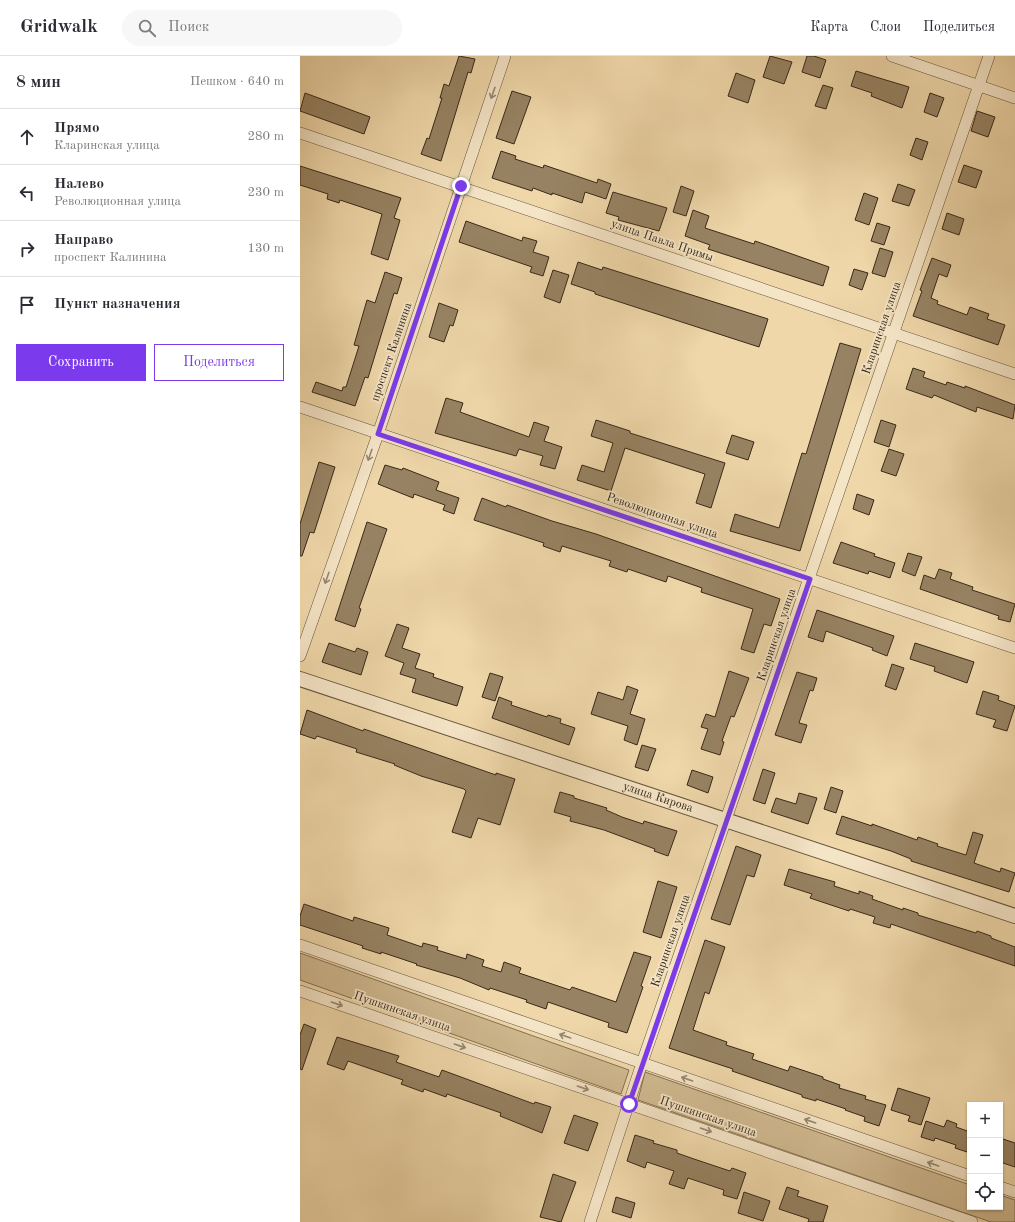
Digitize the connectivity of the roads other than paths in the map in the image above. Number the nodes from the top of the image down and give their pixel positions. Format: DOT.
graph roads {
  1 [pos="505,56"];
  2 [pos="892,56"];
  3 [pos="989,56"];
  4 [pos="979,85"];
  5 [pos="1015,98"];
  6 [pos="300,133"];
  7 [pos="461,186"];
  8 [pos="894,333"];
  9 [pos="1015,374"];
  10 [pos="300,407"];
  11 [pos="378,434"];
  12 [pos="810,579"];
  13 [pos="1015,648"];
  14 [pos="300,656"];
  15 [pos="300,679"];
  16 [pos="727,819"];
  17 [pos="1015,916"];
  18 [pos="300,945"];
  19 [pos="300,991"];
  20 [pos="642,1063"];
  21 [pos="629,1104"];
  22 [pos="967,1175"];
  23 [pos="1003,1188"];
  24 [pos="1015,1192"];
  25 [pos="590,1222"];
  26 [pos="972,1222"];
  1 -- 7 [label="street, проспект Калинина, one-way"];
  2 -- 4 [label="street"];
  3 -- 4 [label="street, Кларинская улица"];
  4 -- 5 [label="street"];
  4 -- 8 [label="street, Кларинская улица"];
  6 -- 7 [label="street, улица Павла Примы"];
  7 -- 8 [label="street, улица Павла Примы"];
  7 -- 11 [label="street, проспект Калинина"];
  8 -- 9 [label="street, улица Павла Примы"];
  8 -- 12 [label="street, Кларинская улица"];
  10 -- 11 [label="street, Революционная улица"];
  11 -- 12 [label="street, Революционная улица"];
  11 -- 14 [label="street, проспект Калинина, one-way"];
  12 -- 13 [label="street, Революционная улица"];
  12 -- 16 [label="street, Кларинская улица"];
  15 -- 16 [label="street, улица Кирова"];
  16 -- 17 [label="street, улица Кирова"];
  16 -- 20 [label="street, Кларинская улица"];
  20 -- 18 [label="street, one-way"];
  19 -- 21 [label="street, Пушкинская улица, one-way"];
  20 -- 21 [label="street, Кларинская улица"];
  22 -- 20 [label="street, one-way"];
  21 -- 25 [label="street, Кларинская улица"];
  21 -- 26 [label="street, Пушкинская улица, one-way"];
  23 -- 24 [label="street"];
}
